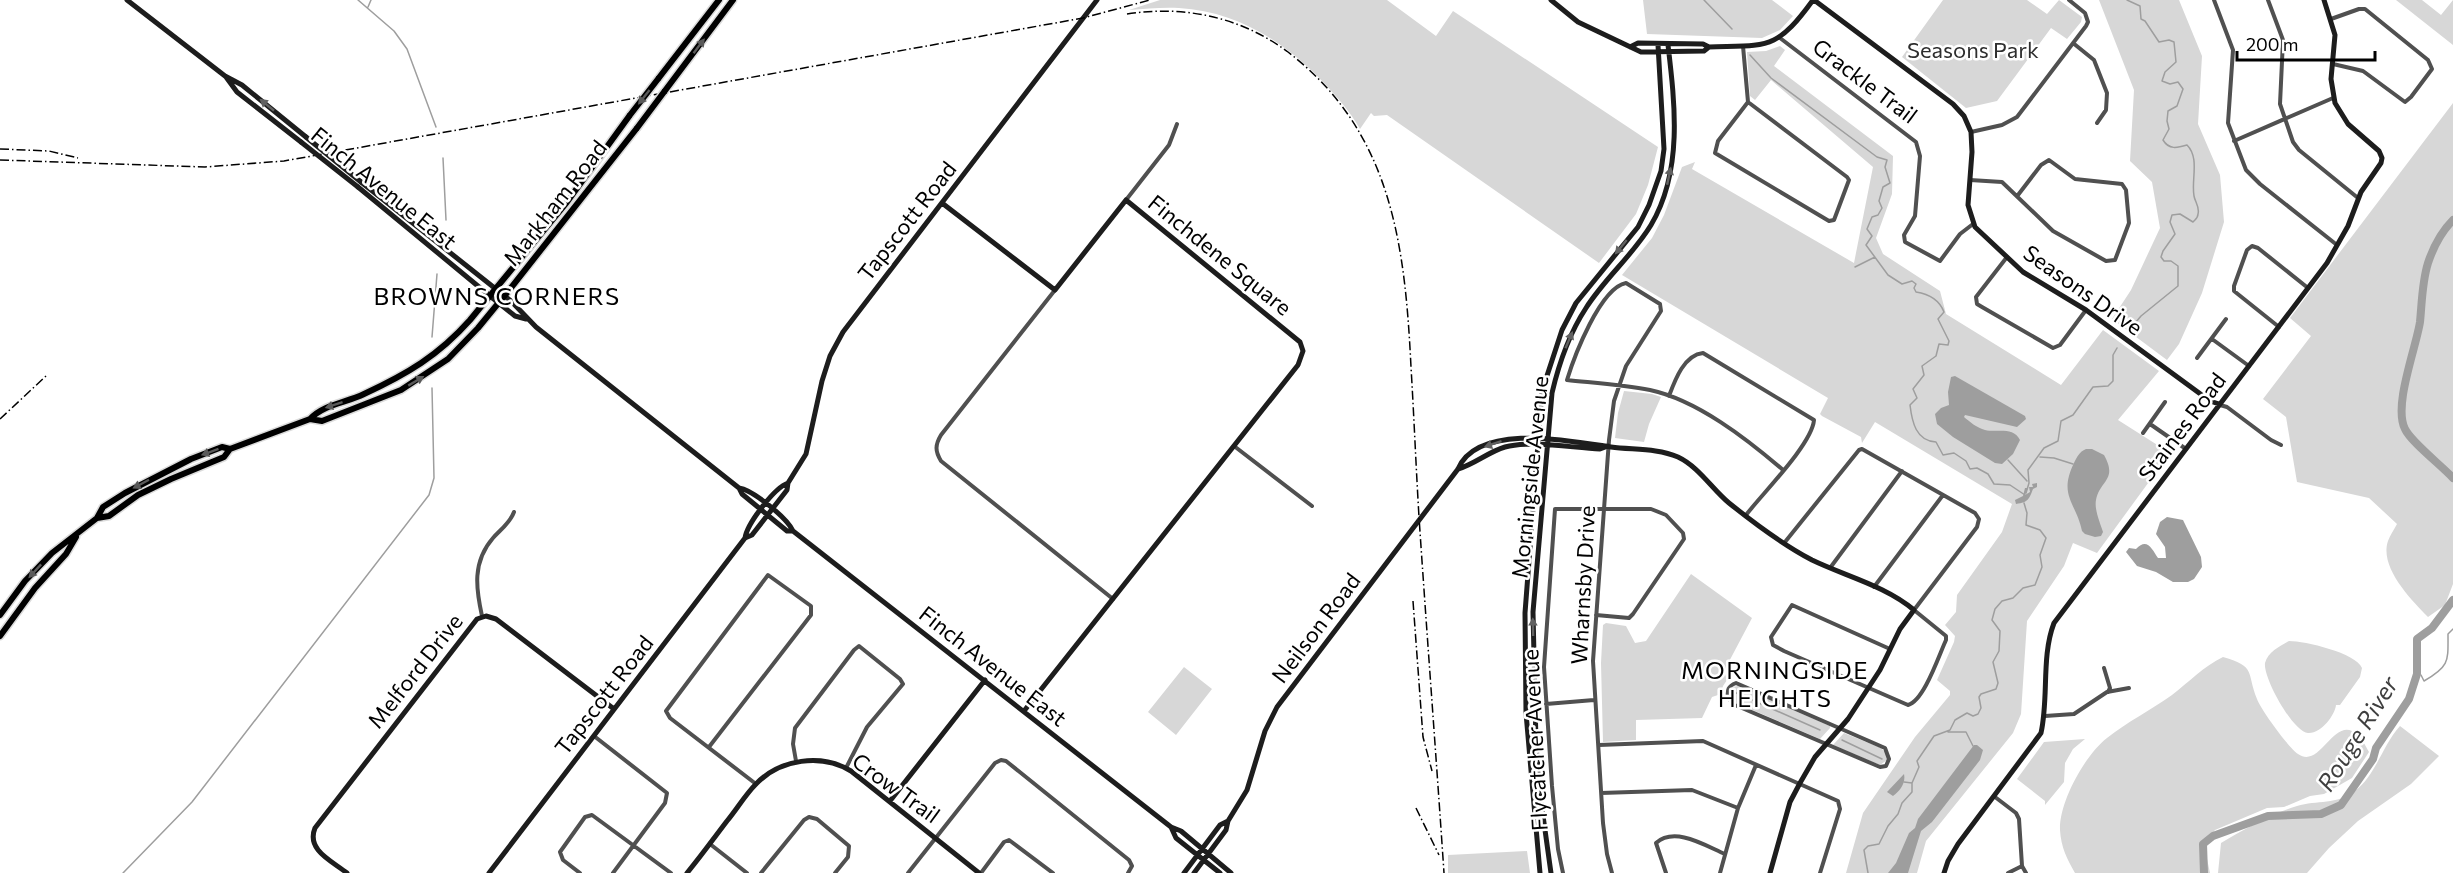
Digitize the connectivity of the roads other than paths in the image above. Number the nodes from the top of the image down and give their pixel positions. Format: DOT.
graph roads {
  1 [pos="127,0"];
  2 [pos="719,0"];
  3 [pos="734,0"];
  4 [pos="1097,0"];
  5 [pos="1551,0"];
  6 [pos="1813,0"];
  7 [pos="2069,0"];
  8 [pos="2214,0"];
  9 [pos="2268,0"];
  10 [pos="2324,0"];
  11 [pos="2331,19"];
  12 [pos="1780,38"];
  13 [pos="2073,43"];
  14 [pos="1658,45"];
  15 [pos="1668,45"];
  16 [pos="1630,46"];
  17 [pos="1743,46"];
  18 [pos="1709,47"];
  19 [pos="1658,52"];
  20 [pos="1669,53"];
  21 [pos="2333,63"];
  22 [pos="225,76"];
  23 [pos="2333,98"];
  24 [pos="1748,102"];
  25 [pos="2285,119"];
  26 [pos="2097,123"];
  27 [pos="1177,124"];
  28 [pos="1971,132"];
  29 [pos="2234,141"];
  30 [pos="1970,180"];
  31 [pos="360,185"];
  32 [pos="2018,195"];
  33 [pos="2358,198"];
  34 [pos="1126,200"];
  35 [pos="942,203"];
  36 [pos="1973,224"];
  37 [pos="2337,245"];
  38 [pos="2007,257"];
  39 [pos="2308,288"];
  40 [pos="495,289"];
  41 [pos="1055,290"];
  42 [pos="490,296"];
  43 [pos="504,296"];
  44 [pos="499,302"];
  45 [pos="2086,309"];
  46 [pos="527,320"];
  47 [pos="2226,320"];
  48 [pos="2278,327"];
  49 [pos="2212,339"];
  50 [pos="2197,358"];
  51 [pos="2249,366"];
  52 [pos="1619,386"];
  53 [pos="1669,396"];
  54 [pos="2165,402"];
  55 [pos="2219,404"];
  56 [pos="310,419"];
  57 [pos="2150,424"];
  58 [pos="2143,433"];
  59 [pos="1538,438"];
  60 [pos="1547,438"];
  61 [pos="2281,445"];
  62 [pos="1234,446"];
  63 [pos="1537,446"];
  64 [pos="1546,446"];
  65 [pos="1608,446"];
  66 [pos="230,449"];
  67 [pos="2186,449"];
  68 [pos="1458,469"];
  69 [pos="1783,470"];
  70 [pos="1902,471"];
  71 [pos="788,483"];
  72 [pos="739,488"];
  73 [pos="1943,495"];
  74 [pos="766,504"];
  75 [pos="1312,506"];
  76 [pos="772,509"];
  77 [pos="761,510"];
  78 [pos="1604,510"];
  79 [pos="514,512"];
  80 [pos="1746,515"];
  81 [pos="767,516"];
  82 [pos="97,518"];
  83 [pos="793,531"];
  84 [pos="77,535"];
  85 [pos="1531,535"];
  86 [pos="1539,536"];
  87 [pos="746,538"];
  88 [pos="1785,542"];
  89 [pos="1830,568"];
  90 [pos="1874,587"];
  91 [pos="1113,599"];
  92 [pos="1914,610"];
  93 [pos="0,615"];
  94 [pos="1596,615"];
  95 [pos="483,616"];
  96 [pos="0,636"];
  97 [pos="1890,649"];
  98 [pos="2104,668"];
  99 [pos="985,680"];
  100 [pos="1869,688"];
  101 [pos="2129,688"];
  102 [pos="2107,692"];
  103 [pos="1594,700"];
  104 [pos="1546,704"];
  105 [pos="614,710"];
  106 [pos="1024,711"];
  107 [pos="2045,716"];
  108 [pos="1840,728"];
  109 [pos="594,736"];
  110 [pos="1826,744"];
  111 [pos="1599,745"];
  112 [pos="709,747"];
  113 [pos="796,761"];
  114 [pos="1756,765"];
  115 [pos="846,768"];
  116 [pos="1800,783"];
  117 [pos="756,784"];
  118 [pos="1601,794"];
  119 [pos="1995,796"];
  120 [pos="890,801"];
  121 [pos="1738,808"];
  122 [pos="1228,821"];
  123 [pos="1172,827"];
  124 [pos="936,837"];
  125 [pos="710,844"];
  126 [pos="634,845"];
  127 [pos="1203,848"];
  128 [pos="1209,854"];
  129 [pos="1725,854"];
  130 [pos="1197,855"];
  131 [pos="1204,861"];
  132 [pos="2022,866"];
  133 [pos="347,873"];
  134 [pos="489,873"];
  135 [pos="580,873"];
  136 [pos="613,873"];
  137 [pos="671,873"];
  138 [pos="687,873"];
  139 [pos="747,873"];
  140 [pos="761,873"];
  141 [pos="835,873"];
  142 [pos="908,873"];
  143 [pos="980,873"];
  144 [pos="1053,873"];
  145 [pos="1128,873"];
  146 [pos="1184,873"];
  147 [pos="1194,873"];
  148 [pos="1220,873"];
  149 [pos="1231,873"];
  150 [pos="1540,873"];
  151 [pos="1551,873"];
  152 [pos="1563,873"];
  153 [pos="1612,873"];
  154 [pos="1666,873"];
  155 [pos="1720,873"];
  156 [pos="1770,873"];
  157 [pos="1820,873"];
  158 [pos="1944,873"];
  159 [pos="2008,873"];
  160 [pos="2026,873"];
  1 -- 22 [label="street, Finch Avenue East"];
  2 -- 40 [label="main road, Markham Road, one-way, bridge"];
  43 -- 3 [label="main road, Markham Road, one-way, bridge"];
  4 -- 35 [label="street, Tapscott Road"];
  5 -- 16 [label="street"];
  6 -- 12 [label="street"];
  6 -- 28 [label="street"];
  7 -- 13 [label="street"];
  8 -- 29 [label="street"];
  9 -- 25 [label="street"];
  10 -- 11 [label="street"];
  11 -- 21 [label="street"];
  11 -- 21 [label="street"];
  12 -- 17 [label="street"];
  12 -- 36 [label="street, Grackle Trail"];
  13 -- 26 [label="street"];
  13 -- 28 [label="street"];
  14 -- 15 [label="street"];
  14 -- 16 [label="street"];
  14 -- 19 [label="street, Morningside Avenue"];
  15 -- 18 [label="street"];
  15 -- 20 [label="street, Morningside Avenue"];
  16 -- 19 [label="street"];
  17 -- 18 [label="street"];
  17 -- 24 [label="street"];
  18 -- 20 [label="street"];
  19 -- 20 [label="street"];
  19 -- 59 [label="street, Morningside Avenue, one-way"];
  60 -- 20 [label="street, Morningside Avenue, one-way"];
  21 -- 23 [label="street"];
  31 -- 22 [label="street, Finch Avenue East, one-way, bridge"];
  22 -- 31 [label="street, Finch Avenue East, bridge"];
  23 -- 25 [label="street"];
  23 -- 33 [label="street, Staines Road"];
  24 -- 24 [label="street"];
  25 -- 29 [label="street"];
  25 -- 33 [label="street"];
  27 -- 34 [label="street"];
  28 -- 30 [label="street"];
  29 -- 37 [label="street"];
  30 -- 32 [label="street"];
  30 -- 36 [label="street"];
  31 -- 40 [label="street, Finch Avenue East"];
  31 -- 42 [label="street, Finch Avenue East"];
  32 -- 32 [label="street"];
  33 -- 37 [label="street, Staines Road"];
  34 -- 41 [label="street, Finchdene Square"];
  34 -- 62 [label="street, Finchdene Square"];
  35 -- 41 [label="street"];
  35 -- 71 [label="street, Tapscott Road"];
  36 -- 38 [label="street, Seasons Drive"];
  37 -- 39 [label="street, Staines Road"];
  38 -- 45 [label="street, Seasons Drive"];
  38 -- 45 [label="street"];
  39 -- 48 [label="street, Staines Road"];
  39 -- 48 [label="street"];
  40 -- 42 [label="main road, Markham Road"];
  40 -- 43 [label="street, Finch Avenue East"];
  41 -- 91 [label="street, Finchdene Square"];
  42 -- 44 [label="street, Finch Avenue East"];
  42 -- 56 [label="main road, Markham Road, one-way"];
  43 -- 44 [label="main road, Markham Road"];
  43 -- 46 [label="street, Finch Avenue East"];
  44 -- 46 [label="street, Finch Avenue East"];
  56 -- 44 [label="main road, Markham Road, one-way"];
  45 -- 55 [label="street, Seasons Drive"];
  46 -- 72 [label="street, Finch Avenue East"];
  47 -- 49 [label="street"];
  48 -- 51 [label="street, Staines Road"];
  49 -- 50 [label="street"];
  49 -- 51 [label="street"];
  51 -- 55 [label="street, Staines Road"];
  52 -- 52 [label="street, Wharnsby Drive"];
  52 -- 53 [label="street"];
  52 -- 65 [label="street, Wharnsby Drive"];
  53 -- 69 [label="street"];
  53 -- 69 [label="street"];
  54 -- 57 [label="street"];
  55 -- 61 [label="street"];
  55 -- 67 [label="street, Staines Road"];
  56 -- 66 [label="main road, Markham Road"];
  57 -- 58 [label="street"];
  57 -- 67 [label="street"];
  59 -- 60 [label="street, Neilson Road"];
  59 -- 63 [label="street, Morningside Avenue"];
  59 -- 68 [label="street, Neilson Road, one-way"];
  60 -- 64 [label="street, Morningside Avenue"];
  60 -- 65 [label="street, Neilson Road"];
  62 -- 75 [label="street"];
  62 -- 91 [label="street, Finchdene Square"];
  63 -- 64 [label="street, Neilson Road"];
  63 -- 68 [label="street, Neilson Road"];
  63 -- 85 [label="street, Morningside Avenue"];
  64 -- 65 [label="street, Neilson Road"];
  64 -- 86 [label="street, Morningside Avenue"];
  65 -- 78 [label="street, Wharnsby Drive"];
  65 -- 80 [label="street"];
  66 -- 82 [label="main road, Markham Road"];
  66 -- 82 [label="main road, Markham Road, one-way"];
  67 -- 107 [label="street, Staines Road"];
  68 -- 122 [label="street, Neilson Road"];
  69 -- 80 [label="street"];
  70 -- 73 [label="street"];
  70 -- 88 [label="street"];
  70 -- 89 [label="street"];
  71 -- 74 [label="street, Tapscott Road"];
  71 -- 76 [label="street, Tapscott Road"];
  72 -- 74 [label="street, Finch Avenue East"];
  72 -- 77 [label="street, Finch Avenue East"];
  73 -- 90 [label="street"];
  73 -- 92 [label="street"];
  74 -- 76 [label="street, Finch Avenue East"];
  74 -- 77 [label="street, Tapscott Road"];
  76 -- 81 [label="street, Tapscott Road"];
  76 -- 83 [label="street, Finch Avenue East"];
  77 -- 81 [label="street, Finch Avenue East"];
  77 -- 87 [label="street, Tapscott Road"];
  78 -- 94 [label="street, Wharnsby Drive"];
  78 -- 94 [label="street"];
  78 -- 104 [label="street, Flycatcher Avenue"];
  79 -- 95 [label="street"];
  80 -- 88 [label="street"];
  81 -- 83 [label="street, Finch Avenue East"];
  81 -- 87 [label="street, Tapscott Road"];
  82 -- 84 [label="main road, Markham Road"];
  83 -- 99 [label="street, Finch Avenue East"];
  84 -- 93 [label="main road, Markham Road, one-way"];
  84 -- 96 [label="main road, Markham Road"];
  85 -- 86 [label="street"];
  85 -- 150 [label="street, Morningside Avenue"];
  151 -- 86 [label="street, Morningside Avenue, one-way"];
  87 -- 105 [label="street, Tapscott Road"];
  88 -- 89 [label="street"];
  89 -- 90 [label="street"];
  90 -- 92 [label="street"];
  91 -- 106 [label="street, Finchdene Square"];
  92 -- 97 [label="street"];
  92 -- 100 [label="street"];
  94 -- 103 [label="street, Wharnsby Drive"];
  95 -- 105 [label="street, Melford Drive"];
  95 -- 133 [label="street, Melford Drive"];
  97 -- 100 [label="street"];
  97 -- 100 [label="street"];
  98 -- 102 [label="street"];
  99 -- 106 [label="street, Finch Avenue East"];
  99 -- 120 [label="street"];
  100 -- 108 [label="street"];
  101 -- 102 [label="street"];
  102 -- 107 [label="street"];
  103 -- 104 [label="street"];
  103 -- 111 [label="street, Wharnsby Drive"];
  104 -- 152 [label="street, Flycatcher Avenue"];
  105 -- 109 [label="street, Tapscott Road"];
  106 -- 123 [label="street, Finch Avenue East"];
  107 -- 119 [label="street, Staines Road"];
  108 -- 110 [label="street"];
  108 -- 110 [label="street"];
  108 -- 110 [label="street"];
  109 -- 126 [label="street"];
  109 -- 134 [label="street, Tapscott Road"];
  110 -- 116 [label="street"];
  111 -- 114 [label="street"];
  111 -- 118 [label="street, Wharnsby Drive"];
  112 -- 112 [label="street"];
  112 -- 117 [label="street"];
  113 -- 115 [label="street, Crow Trail"];
  113 -- 115 [label="street"];
  113 -- 117 [label="street, Crow Trail"];
  114 -- 116 [label="street"];
  114 -- 121 [label="street"];
  115 -- 120 [label="street, Crow Trail"];
  116 -- 156 [label="street"];
  116 -- 157 [label="street"];
  117 -- 125 [label="street, Crow Trail"];
  118 -- 121 [label="street"];
  118 -- 153 [label="street, Wharnsby Drive"];
  119 -- 132 [label="street"];
  119 -- 158 [label="street, Staines Road"];
  120 -- 124 [label="street, Crow Trail"];
  121 -- 129 [label="street"];
  122 -- 127 [label="street, Neilson Road"];
  122 -- 128 [label="street, Neilson Road"];
  123 -- 127 [label="street, Finch Avenue East"];
  123 -- 130 [label="street, Finch Avenue East"];
  124 -- 142 [label="street"];
  124 -- 143 [label="street, Crow Trail"];
  124 -- 145 [label="street"];
  125 -- 138 [label="street, Crow Trail"];
  125 -- 139 [label="street"];
  126 -- 135 [label="street"];
  126 -- 136 [label="street"];
  126 -- 137 [label="street"];
  127 -- 128 [label="street, Finch Avenue East"];
  127 -- 130 [label="street, Neilson Road"];
  128 -- 131 [label="street, Neilson Road"];
  128 -- 149 [label="street, Finch Avenue East"];
  129 -- 154 [label="street"];
  129 -- 155 [label="street"];
  130 -- 131 [label="street, Finch Avenue East"];
  130 -- 146 [label="street, Neilson Road"];
  131 -- 147 [label="street, Neilson Road"];
  131 -- 148 [label="street, Finch Avenue East"];
  132 -- 159 [label="street"];
  132 -- 160 [label="street"];
  140 -- 141 [label="street"];
  143 -- 144 [label="street"];
}
